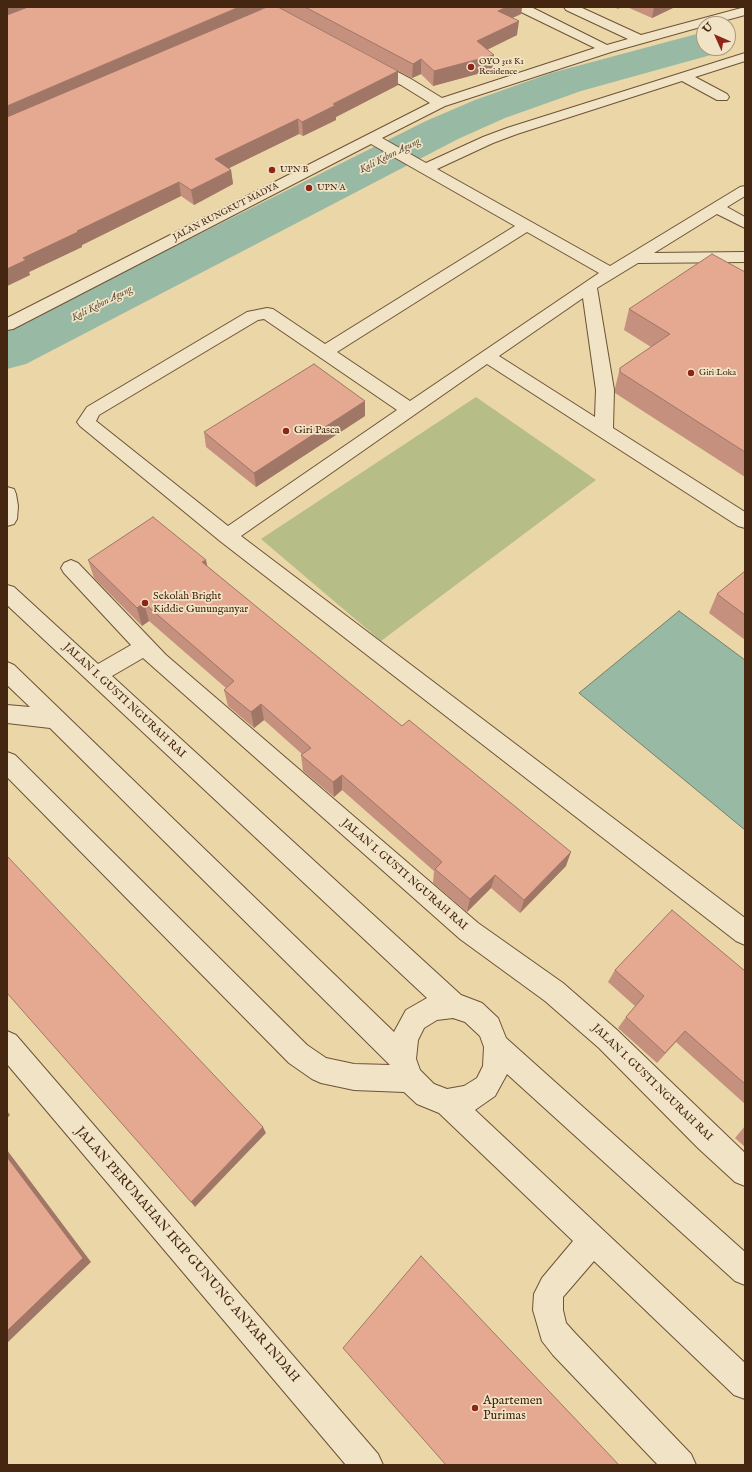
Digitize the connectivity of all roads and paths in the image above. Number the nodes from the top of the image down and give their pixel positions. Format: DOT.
graph roads {
  1 [pos="521,7"];
  2 [pos="570,7"];
  3 [pos="744,12"];
  4 [pos="638,39"];
  5 [pos="606,48"];
  6 [pos="745,57"];
  7 [pos="364,60"];
  8 [pos="684,77"];
  9 [pos="722,97"];
  10 [pos="440,103"];
  11 [pos="376,141"];
  12 [pos="426,169"];
  13 [pos="745,190"];
  14 [pos="717,208"];
  15 [pos="745,223"];
  16 [pos="526,226"];
  17 [pos="635,258"];
  18 [pos="745,258"];
  19 [pos="610,273"];
  20 [pos="589,286"];
  21 [pos="7,325"];
  22 [pos="325,352"];
  23 [pos="488,357"];
  24 [pos="410,410"];
  25 [pos="604,431"];
  26 [pos="7,494"];
  27 [pos="7,519"];
  28 [pos="745,521"];
  29 [pos="227,536"];
  30 [pos="71,568"];
  31 [pos="7,593"];
  32 [pos="144,647"];
  33 [pos="7,672"];
  34 [pos="96,675"];
  35 [pos="7,714"];
  36 [pos="56,719"];
  37 [pos="7,762"];
  38 [pos="745,933"];
  39 [pos="453,1006"];
  40 [pos="7,1044"];
  41 [pos="497,1047"];
  42 [pos="406,1069"];
  43 [pos="447,1102"];
  44 [pos="745,1172"];
  45 [pos="593,1239"];
  46 [pos="745,1271"];
  47 [pos="745,1384"];
  48 [pos="367,1465"];
  49 [pos="680,1465"];
  1 -- 5 [label="street"];
  2 -- 4 [label="street"];
  3 -- 4 [label="street, JALAN RUNGKUT MADYA"];
  4 -- 5 [label="street, JALAN RUNGKUT MADYA"];
  5 -- 10 [label="street, JALAN RUNGKUT MADYA"];
  6 -- 8 [label="street"];
  7 -- 10 [label="street"];
  8 -- 9 [label="street"];
  8 -- 12 [label="street"];
  10 -- 11 [label="street, JALAN RUNGKUT MADYA"];
  11 -- 12 [label="street"];
  11 -- 21 [label="street, JALAN RUNGKUT MADYA"];
  12 -- 16 [label="street"];
  13 -- 14 [label="street"];
  14 -- 15 [label="street"];
  14 -- 17 [label="street"];
  16 -- 19 [label="street"];
  16 -- 22 [label="street"];
  17 -- 18 [label="street"];
  17 -- 19 [label="street"];
  19 -- 20 [label="street"];
  20 -- 23 [label="street"];
  20 -- 25 [label="street"];
  22 -- 24 [label="street"];
  22 -- 29 [label="street"];
  23 -- 24 [label="street"];
  23 -- 25 [label="street"];
  24 -- 29 [label="street"];
  25 -- 28 [label="street"];
  26 -- 27 [label="street"];
  29 -- 38 [label="street"];
  30 -- 32 [label="street, JALAN I. GUSTI NGURAH RAI"];
  31 -- 34 [label="street, JALAN I. GUSTI NGURAH RAI"];
  32 -- 34 [label="street"];
  32 -- 44 [label="street, JALAN I. GUSTI NGURAH RAI"];
  33 -- 36 [label="street"];
  34 -- 39 [label="street, JALAN I. GUSTI NGURAH RAI"];
  35 -- 36 [label="street"];
  36 -- 42 [label="street"];
  37 -- 42 [label="street"];
  39 -- 41 [label="street"];
  39 -- 42 [label="street"];
  40 -- 48 [label="street, JALAN PERUMAHAN IKIP GUNUNG ANYAR INDAH"];
  41 -- 43 [label="street"];
  41 -- 46 [label="street"];
  42 -- 43 [label="street"];
  43 -- 45 [label="street"];
  45 -- 47 [label="street"];
  45 -- 49 [label="street"];
}
